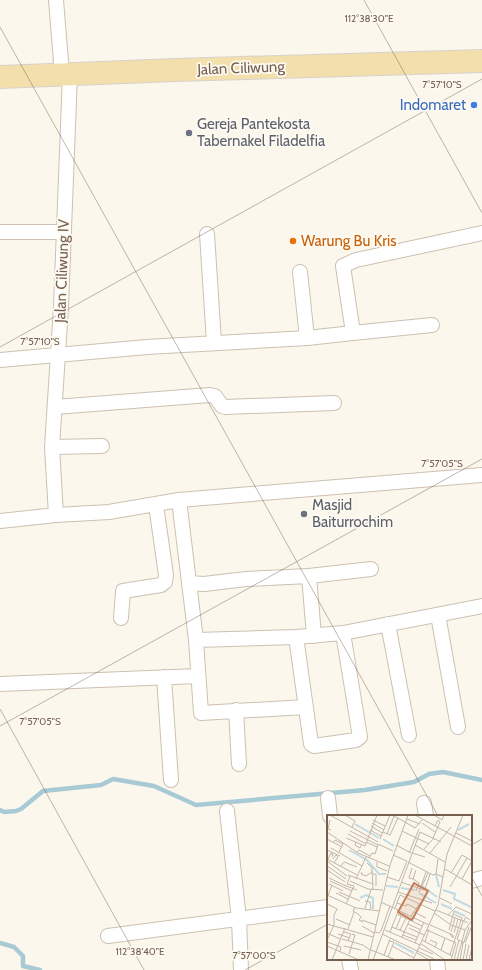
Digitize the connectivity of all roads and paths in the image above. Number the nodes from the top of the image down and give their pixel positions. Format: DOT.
graph roads {
  1 [pos="56,0"];
  2 [pos="482,61"];
  3 [pos="66,74"];
  4 [pos="0,77"];
  5 [pos="0,232"];
  6 [pos="63,232"];
  7 [pos="482,233"];
  8 [pos="207,234"];
  9 [pos="300,272"];
  10 [pos="432,326"];
  11 [pos="353,333"];
  12 [pos="307,338"];
  13 [pos="214,342"];
  14 [pos="58,355"];
  15 [pos="0,360"];
  16 [pos="334,403"];
  17 [pos="55,407"];
  18 [pos="102,446"];
  19 [pos="52,447"];
  20 [pos="482,475"];
  21 [pos="180,500"];
  22 [pos="156,505"];
  23 [pos="56,515"];
  24 [pos="0,521"];
  25 [pos="371,568"];
  26 [pos="309,576"];
  27 [pos="189,583"];
  28 [pos="482,606"];
  29 [pos="438,615"];
  30 [pos="121,618"];
  31 [pos="388,624"];
  32 [pos="343,633"];
  33 [pos="314,636"];
  34 [pos="296,637"];
  35 [pos="196,640"];
  36 [pos="198,676"];
  37 [pos="164,677"];
  38 [pos="0,684"];
  39 [pos="306,707"];
  40 [pos="236,710"];
  41 [pos="458,727"];
  42 [pos="409,735"];
  43 [pos="238,764"];
  44 [pos="171,780"];
  45 [pos="328,798"];
  46 [pos="227,811"];
  47 [pos="330,815"];
  48 [pos="482,878"];
  49 [pos="472,880"];
  50 [pos="327,907"];
  51 [pos="239,919"];
  52 [pos="108,936"];
  53 [pos="349,960"];
  54 [pos="437,960"];
  55 [pos="241,970"];
  56 [pos="350,970"];
  57 [pos="438,970"];
  1 -- 3 [label="street, Jalan Ciliwung IV"];
  2 -- 3 [label="main road, Jalan Ciliwung"];
  3 -- 4 [label="main road, Jalan Ciliwung"];
  3 -- 6 [label="street, Jalan Ciliwung IV"];
  5 -- 6 [label="street"];
  6 -- 14 [label="street, Jalan Ciliwung IV"];
  7 -- 11 [label="street"];
  8 -- 13 [label="street"];
  9 -- 12 [label="street"];
  10 -- 11 [label="street"];
  11 -- 12 [label="street"];
  12 -- 13 [label="street"];
  13 -- 14 [label="street"];
  14 -- 15 [label="street"];
  14 -- 17 [label="street, Jalan Ciliwung IV"];
  16 -- 17 [label="street"];
  17 -- 19 [label="street, Jalan Ciliwung IV"];
  18 -- 19 [label="street"];
  19 -- 23 [label="street, Jalan Ciliwung IV"];
  20 -- 21 [label="street"];
  21 -- 22 [label="street"];
  21 -- 27 [label="street"];
  22 -- 23 [label="street"];
  22 -- 30 [label="street"];
  23 -- 24 [label="street"];
  25 -- 26 [label="street"];
  26 -- 27 [label="street"];
  26 -- 33 [label="street"];
  27 -- 35 [label="street"];
  28 -- 29 [label="street"];
  29 -- 31 [label="street"];
  29 -- 41 [label="street"];
  31 -- 32 [label="street"];
  31 -- 42 [label="street"];
  32 -- 33 [label="street"];
  32 -- 39 [label="street"];
  33 -- 34 [label="street"];
  34 -- 35 [label="street"];
  34 -- 39 [label="street"];
  35 -- 36 [label="street"];
  36 -- 37 [label="street"];
  36 -- 40 [label="street"];
  37 -- 38 [label="street"];
  37 -- 44 [label="street"];
  39 -- 40 [label="street"];
  40 -- 43 [label="street"];
  45 -- 47 [label="street"];
  46 -- 51 [label="street"];
  48 -- 49 [label="street"];
  50 -- 51 [label="street"];
  51 -- 52 [label="street"];
  51 -- 55 [label="street"];
  53 -- 56 [label="street"];
  54 -- 57 [label="street"];
}
